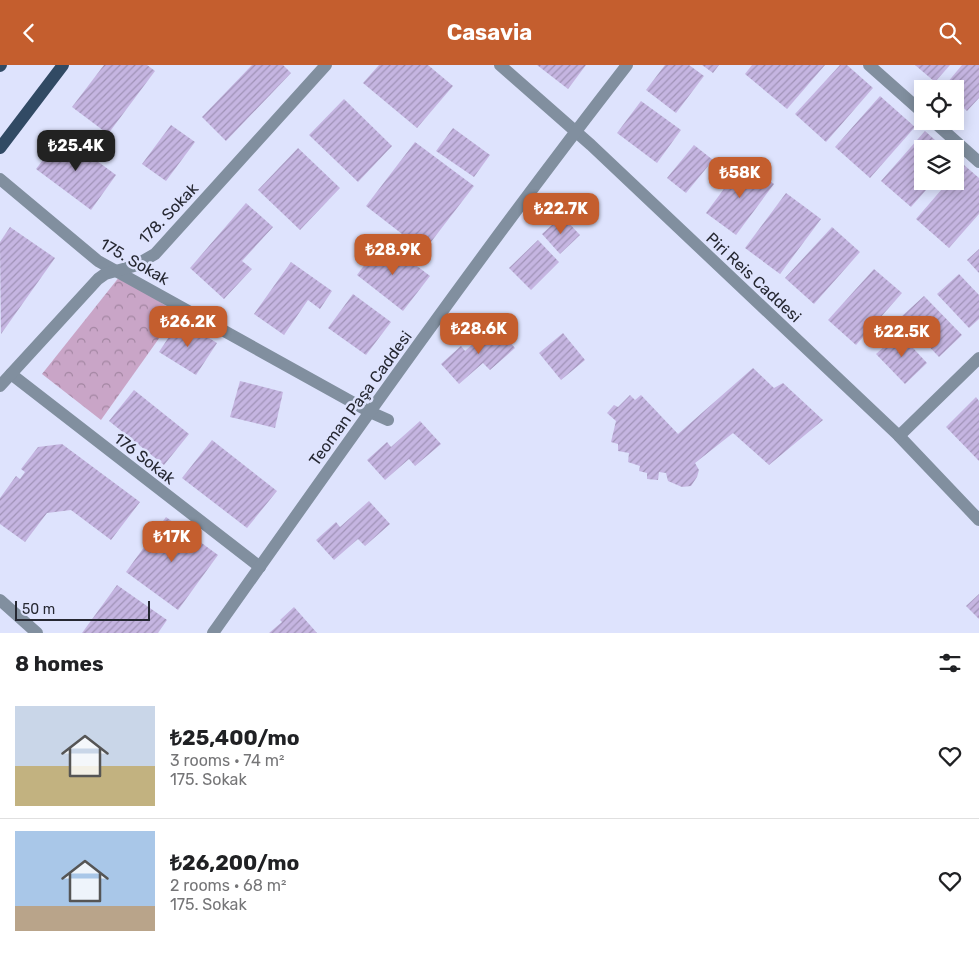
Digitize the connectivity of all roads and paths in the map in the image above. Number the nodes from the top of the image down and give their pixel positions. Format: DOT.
graph roads {
  1 [pos="63,65"];
  2 [pos="326,65"];
  3 [pos="500,65"];
  4 [pos="628,65"];
  5 [pos="869,65"];
  6 [pos="914,105"];
  7 [pos="943,130"];
  8 [pos="576,131"];
  9 [pos="0,149"];
  10 [pos="979,162"];
  11 [pos="0,179"];
  12 [pos="118,271"];
  13 [pos="979,358"];
  14 [pos="11,374"];
  15 [pos="0,386"];
  16 [pos="370,412"];
  17 [pos="388,419"];
  18 [pos="899,436"];
  19 [pos="979,520"];
  20 [pos="260,567"];
  21 [pos="0,600"];
  22 [pos="37,633"];
  23 [pos="213,633"];
  1 -- 9 [label="main road"];
  2 -- 12 [label="street, 178. Sokak"];
  3 -- 8 [label="street, Piri Reis Caddesi"];
  4 -- 8 [label="street, Teoman Paşa Caddesi"];
  5 -- 6 [label="street"];
  7 -- 10 [label="street"];
  8 -- 16 [label="street, Teoman Paşa Caddesi"];
  8 -- 18 [label="street, Piri Reis Caddesi"];
  11 -- 12 [label="street, 175. Sokak"];
  12 -- 14 [label="street, 178. Sokak"];
  12 -- 16 [label="street, 175. Sokak"];
  13 -- 18 [label="street"];
  14 -- 15 [label="street, 178. Sokak"];
  14 -- 20 [label="street, 176 Sokak"];
  16 -- 17 [label="street, 175. Sokak"];
  16 -- 20 [label="street, Teoman Paşa Caddesi"];
  18 -- 19 [label="street, Piri Reis Caddesi"];
  20 -- 23 [label="street, Teoman Paşa Caddesi"];
  21 -- 22 [label="street"];
}
